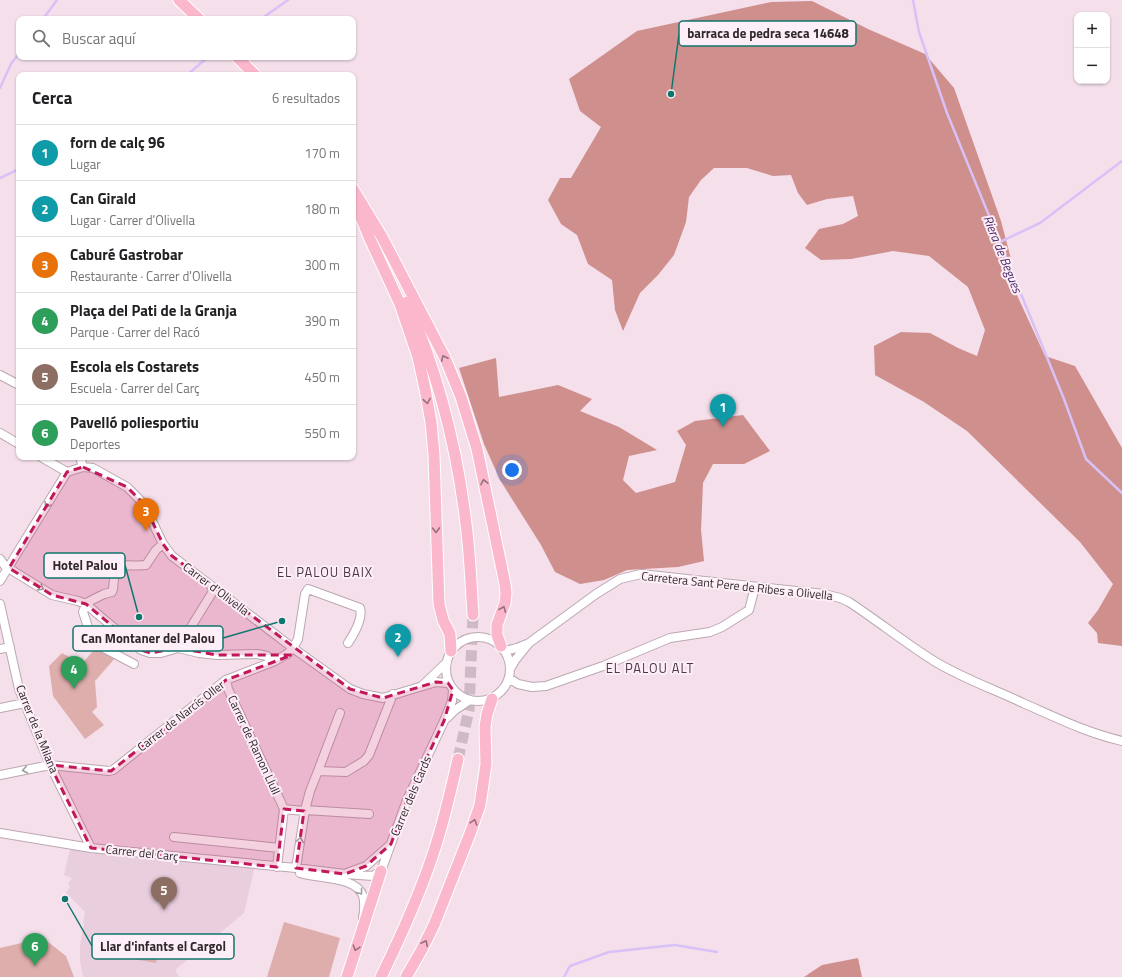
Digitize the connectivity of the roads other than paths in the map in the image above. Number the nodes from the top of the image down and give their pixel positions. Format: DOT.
graph roads {
  1 [pos="179,0"];
  2 [pos="196,16"];
  3 [pos="240,60"];
  4 [pos="253,72"];
  5 [pos="356,194"];
  6 [pos="356,206"];
  7 [pos="356,206"];
  8 [pos="0,375"];
  9 [pos="16,384"];
  10 [pos="0,433"];
  11 [pos="16,442"];
  12 [pos="47,460"];
  13 [pos="81,460"];
  14 [pos="84,466"];
  15 [pos="67,472"];
  16 [pos="163,544"];
  17 [pos="0,559"];
  18 [pos="8,568"];
  19 [pos="0,581"];
  20 [pos="755,587"];
  21 [pos="215,588"];
  22 [pos="0,604"];
  23 [pos="86,604"];
  24 [pos="473,615"];
  25 [pos="348,643"];
  26 [pos="529,644"];
  27 [pos="10,647"];
  28 [pos="178,648"];
  29 [pos="293,648"];
  30 [pos="0,649"];
  31 [pos="503,649"];
  32 [pos="451,651"];
  33 [pos="275,661"];
  34 [pos="447,662"];
  35 [pos="134,664"];
  36 [pos="510,669"];
  37 [pos="509,678"];
  38 [pos="226,680"];
  39 [pos="523,685"];
  40 [pos="422,686"];
  41 [pos="451,687"];
  42 [pos="502,691"];
  43 [pos="393,694"];
  44 [pos="492,699"];
  45 [pos="470,700"];
  46 [pos="24,703"];
  47 [pos="0,708"];
  48 [pos="340,713"];
  49 [pos="444,722"];
  50 [pos="1122,741"];
  51 [pos="458,759"];
  52 [pos="50,765"];
  53 [pos="318,771"];
  54 [pos="0,775"];
  55 [pos="284,810"];
  56 [pos="305,811"];
  57 [pos="369,814"];
  58 [pos="0,833"];
  59 [pos="174,837"];
  60 [pos="391,844"];
  61 [pos="91,848"];
  62 [pos="279,848"];
  63 [pos="280,867"];
  64 [pos="296,868"];
  65 [pos="381,872"];
  66 [pos="345,874"];
  67 [pos="362,927"];
  68 [pos="347,977"];
  69 [pos="381,977"];
  70 [pos="406,977"];
  1 -- 2 [label="main road"];
  3 -- 4 [label="main road"];
  31 -- 5 [label="main road, one-way"];
  6 -- 24 [label="main road"];
  7 -- 32 [label="main road, one-way"];
  8 -- 9 [label="street"];
  10 -- 11 [label="street"];
  12 -- 15 [label="street"];
  13 -- 14 [label="street"];
  14 -- 15 [label="street"];
  14 -- 16 [label="street, Carrer d'Olivella"];
  15 -- 18 [label="street, one-way"];
  16 -- 21 [label="street, Carrer d'Olivella"];
  16 -- 23 [label="street"];
  17 -- 18 [label="street"];
  18 -- 19 [label="street"];
  18 -- 23 [label="street, one-way"];
  20 -- 26 [label="street, Carretera Sant Pere de Ribes a Olivella"];
  20 -- 39 [label="street"];
  20 -- 50 [label="street, Carretera Sant Pere de Ribes a Olivella"];
  21 -- 28 [label="street"];
  21 -- 29 [label="street, Carrer d'Olivella"];
  22 -- 27 [label="street, Carrer de la Milana"];
  23 -- 28 [label="street"];
  23 -- 35 [label="street"];
  25 -- 29 [label="street"];
  26 -- 31 [label="street"];
  26 -- 36 [label="street"];
  27 -- 30 [label="street"];
  27 -- 46 [label="street, Carrer de la Milana"];
  28 -- 33 [label="street"];
  29 -- 33 [label="street, Carrer de Narcís Oller"];
  29 -- 43 [label="street, Carrer d'Olivella"];
  31 -- 32 [label="street"];
  31 -- 36 [label="street"];
  32 -- 34 [label="street"];
  33 -- 38 [label="street, Carrer de Narcís Oller"];
  34 -- 40 [label="street, Carrer d'Olivella"];
  34 -- 41 [label="street"];
  36 -- 37 [label="street"];
  37 -- 39 [label="street"];
  37 -- 42 [label="street"];
  38 -- 52 [label="street, Carrer de Narcís Oller"];
  38 -- 55 [label="street, Carrer de Ramon Llull"];
  39 -- 42 [label="street"];
  40 -- 41 [label="street"];
  40 -- 43 [label="street, Carrer d'Olivella"];
  41 -- 45 [label="street"];
  41 -- 49 [label="street, Carrer dels Cards"];
  42 -- 44 [label="street"];
  43 -- 53 [label="street"];
  44 -- 45 [label="street"];
  70 -- 44 [label="main road, one-way"];
  45 -- 49 [label="street, Carrer dels Cards"];
  46 -- 47 [label="street"];
  46 -- 52 [label="street, Carrer de la Milana"];
  48 -- 53 [label="street"];
  49 -- 60 [label="street, Carrer dels Cards"];
  51 -- 69 [label="main road"];
  52 -- 54 [label="street, one-way"];
  52 -- 61 [label="street, Carrer de la Milana"];
  53 -- 56 [label="street"];
  55 -- 56 [label="street"];
  55 -- 62 [label="street"];
  56 -- 57 [label="street"];
  64 -- 56 [label="street, one-way"];
  58 -- 61 [label="street, Carrer del Carç"];
  59 -- 62 [label="street"];
  60 -- 65 [label="street, Carrer dels Cards"];
  60 -- 66 [label="street, Carrer del Carç"];
  61 -- 63 [label="street, Carrer del Carç"];
  62 -- 63 [label="street"];
  63 -- 64 [label="street, Carrer del Carç"];
  63 -- 67 [label="street, Carrer del Carç, one-way"];
  64 -- 66 [label="street, Carrer del Carç"];
  65 -- 66 [label="street, Carrer del Carç"];
  65 -- 67 [label="main road"];
  67 -- 68 [label="main road, one-way"];
}
